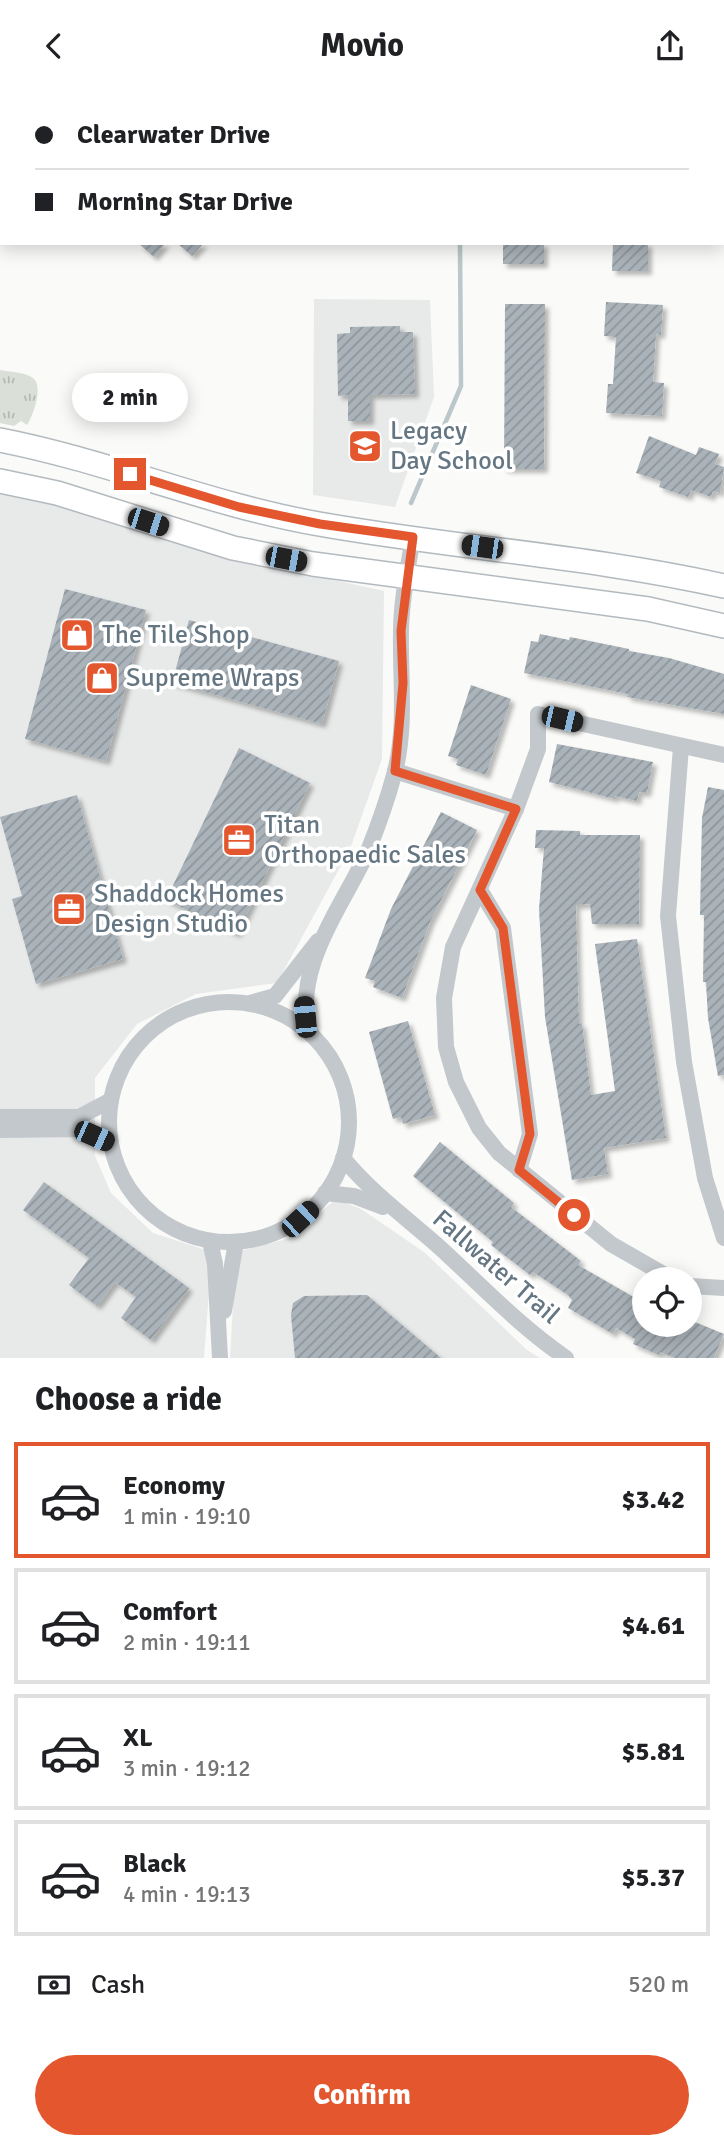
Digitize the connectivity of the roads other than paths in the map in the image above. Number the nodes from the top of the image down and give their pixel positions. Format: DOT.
graph roads {
  1 [pos="0,440"];
  2 [pos="0,481"];
  3 [pos="413,537"];
  4 [pos="407,575"];
  5 [pos="724,586"];
  6 [pos="724,626"];
  7 [pos="681,747"];
  8 [pos="724,755"];
  9 [pos="395,771"];
  10 [pos="516,809"];
  11 [pos="480,890"];
  12 [pos="325,934"];
  13 [pos="250,1003"];
  14 [pos="310,1033"];
  15 [pos="111,1100"];
  16 [pos="0,1117"];
  17 [pos="0,1130"];
  18 [pos="110,1143"];
  19 [pos="343,1158"];
  20 [pos="519,1170"];
  21 [pos="325,1193"];
  22 [pos="395,1212"];
  23 [pos="724,1238"];
  24 [pos="210,1241"];
  25 [pos="236,1242"];
  26 [pos="651,1267"];
  27 [pos="702,1287"];
  28 [pos="724,1288"];
  29 [pos="220,1338"];
  30 [pos="220,1358"];
  31 [pos="566,1358"];
  1 -- 3 [label="street"];
  2 -- 4 [label="street"];
  3 -- 4 [label="street"];
  3 -- 5 [label="street"];
  4 -- 6 [label="street"];
  4 -- 9 [label="street"];
  7 -- 8 [label="street"];
  7 -- 10 [label="street"];
  7 -- 23 [label="street"];
  9 -- 10 [label="street"];
  9 -- 12 [label="street"];
  10 -- 11 [label="street"];
  11 -- 20 [label="street"];
  11 -- 20 [label="street"];
  12 -- 13 [label="street"];
  12 -- 14 [label="street"];
  13 -- 14 [label="street"];
  13 -- 15 [label="street"];
  14 -- 19 [label="street"];
  15 -- 16 [label="street"];
  15 -- 18 [label="street"];
  17 -- 18 [label="street"];
  18 -- 24 [label="street"];
  19 -- 21 [label="street"];
  19 -- 22 [label="street, Fallwater Trail"];
  20 -- 26 [label="street"];
  21 -- 22 [label="street, Fallwater Trail"];
  21 -- 25 [label="street"];
  22 -- 31 [label="street, Fallwater Trail"];
  24 -- 25 [label="street"];
  24 -- 29 [label="street"];
  25 -- 29 [label="street"];
  27 -- 28 [label="street"];
  29 -- 30 [label="street"];
}
